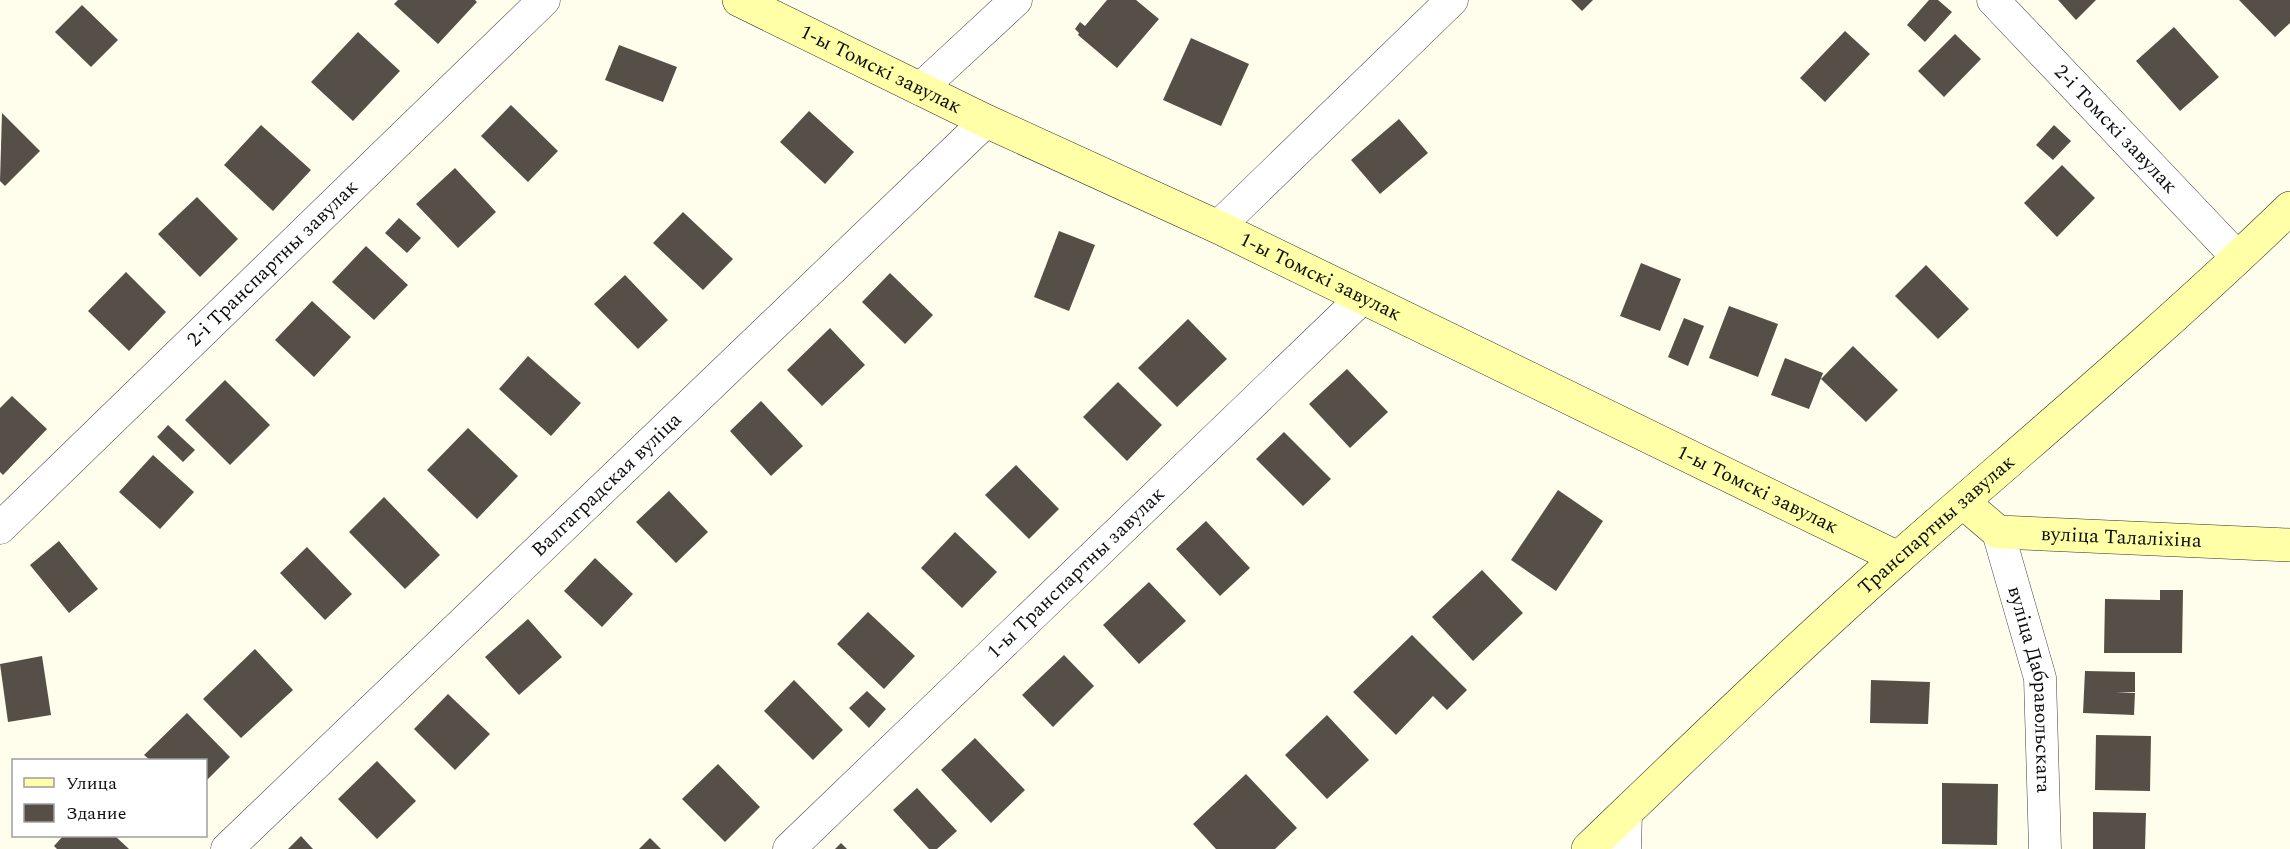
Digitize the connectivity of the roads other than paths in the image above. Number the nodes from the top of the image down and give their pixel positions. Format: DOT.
graph roads {
  1 [pos="544,0"];
  2 [pos="739,0"];
  3 [pos="1016,0"];
  4 [pos="1452,0"];
  5 [pos="1993,0"];
  6 [pos="920,89"];
  7 [pos="986,121"];
  8 [pos="2290,208"];
  9 [pos="1218,227"];
  10 [pos="2238,258"];
  11 [pos="1362,298"];
  12 [pos="1964,503"];
  13 [pos="0,528"];
  14 [pos="1998,532"];
  15 [pos="2290,545"];
  16 [pos="1898,558"];
  17 [pos="1626,812"];
  18 [pos="227,849"];
  19 [pos="789,849"];
  20 [pos="1588,849"];
  21 [pos="1625,849"];
  22 [pos="2045,849"];
  1 -- 13 [label="street, 2-і Транспартны завулак"];
  2 -- 6 [label="street, 1-ы Томскі завулак"];
  3 -- 6 [label="street"];
  4 -- 9 [label="street"];
  5 -- 10 [label="street, 2-і Томскі завулак"];
  6 -- 7 [label="street, 1-ы Томскі завулак"];
  7 -- 9 [label="street, 1-ы Томскі завулак"];
  7 -- 18 [label="street, Валгаградская вуліца"];
  8 -- 10 [label="street, Транспартны завулак"];
  9 -- 11 [label="street, 1-ы Томскі завулак"];
  10 -- 12 [label="street, Транспартны завулак"];
  11 -- 16 [label="street, 1-ы Томскі завулак"];
  11 -- 19 [label="street, 1-ы Транспартны завулак"];
  12 -- 14 [label="street"];
  12 -- 16 [label="street, Транспартны завулак"];
  14 -- 15 [label="street, вуліца Талаліхіна"];
  14 -- 22 [label="street, вуліца Дабравольскага"];
  16 -- 17 [label="street, Транспартны завулак"];
  17 -- 20 [label="street, Транспартны завулак"];
  17 -- 21 [label="street"];
}
